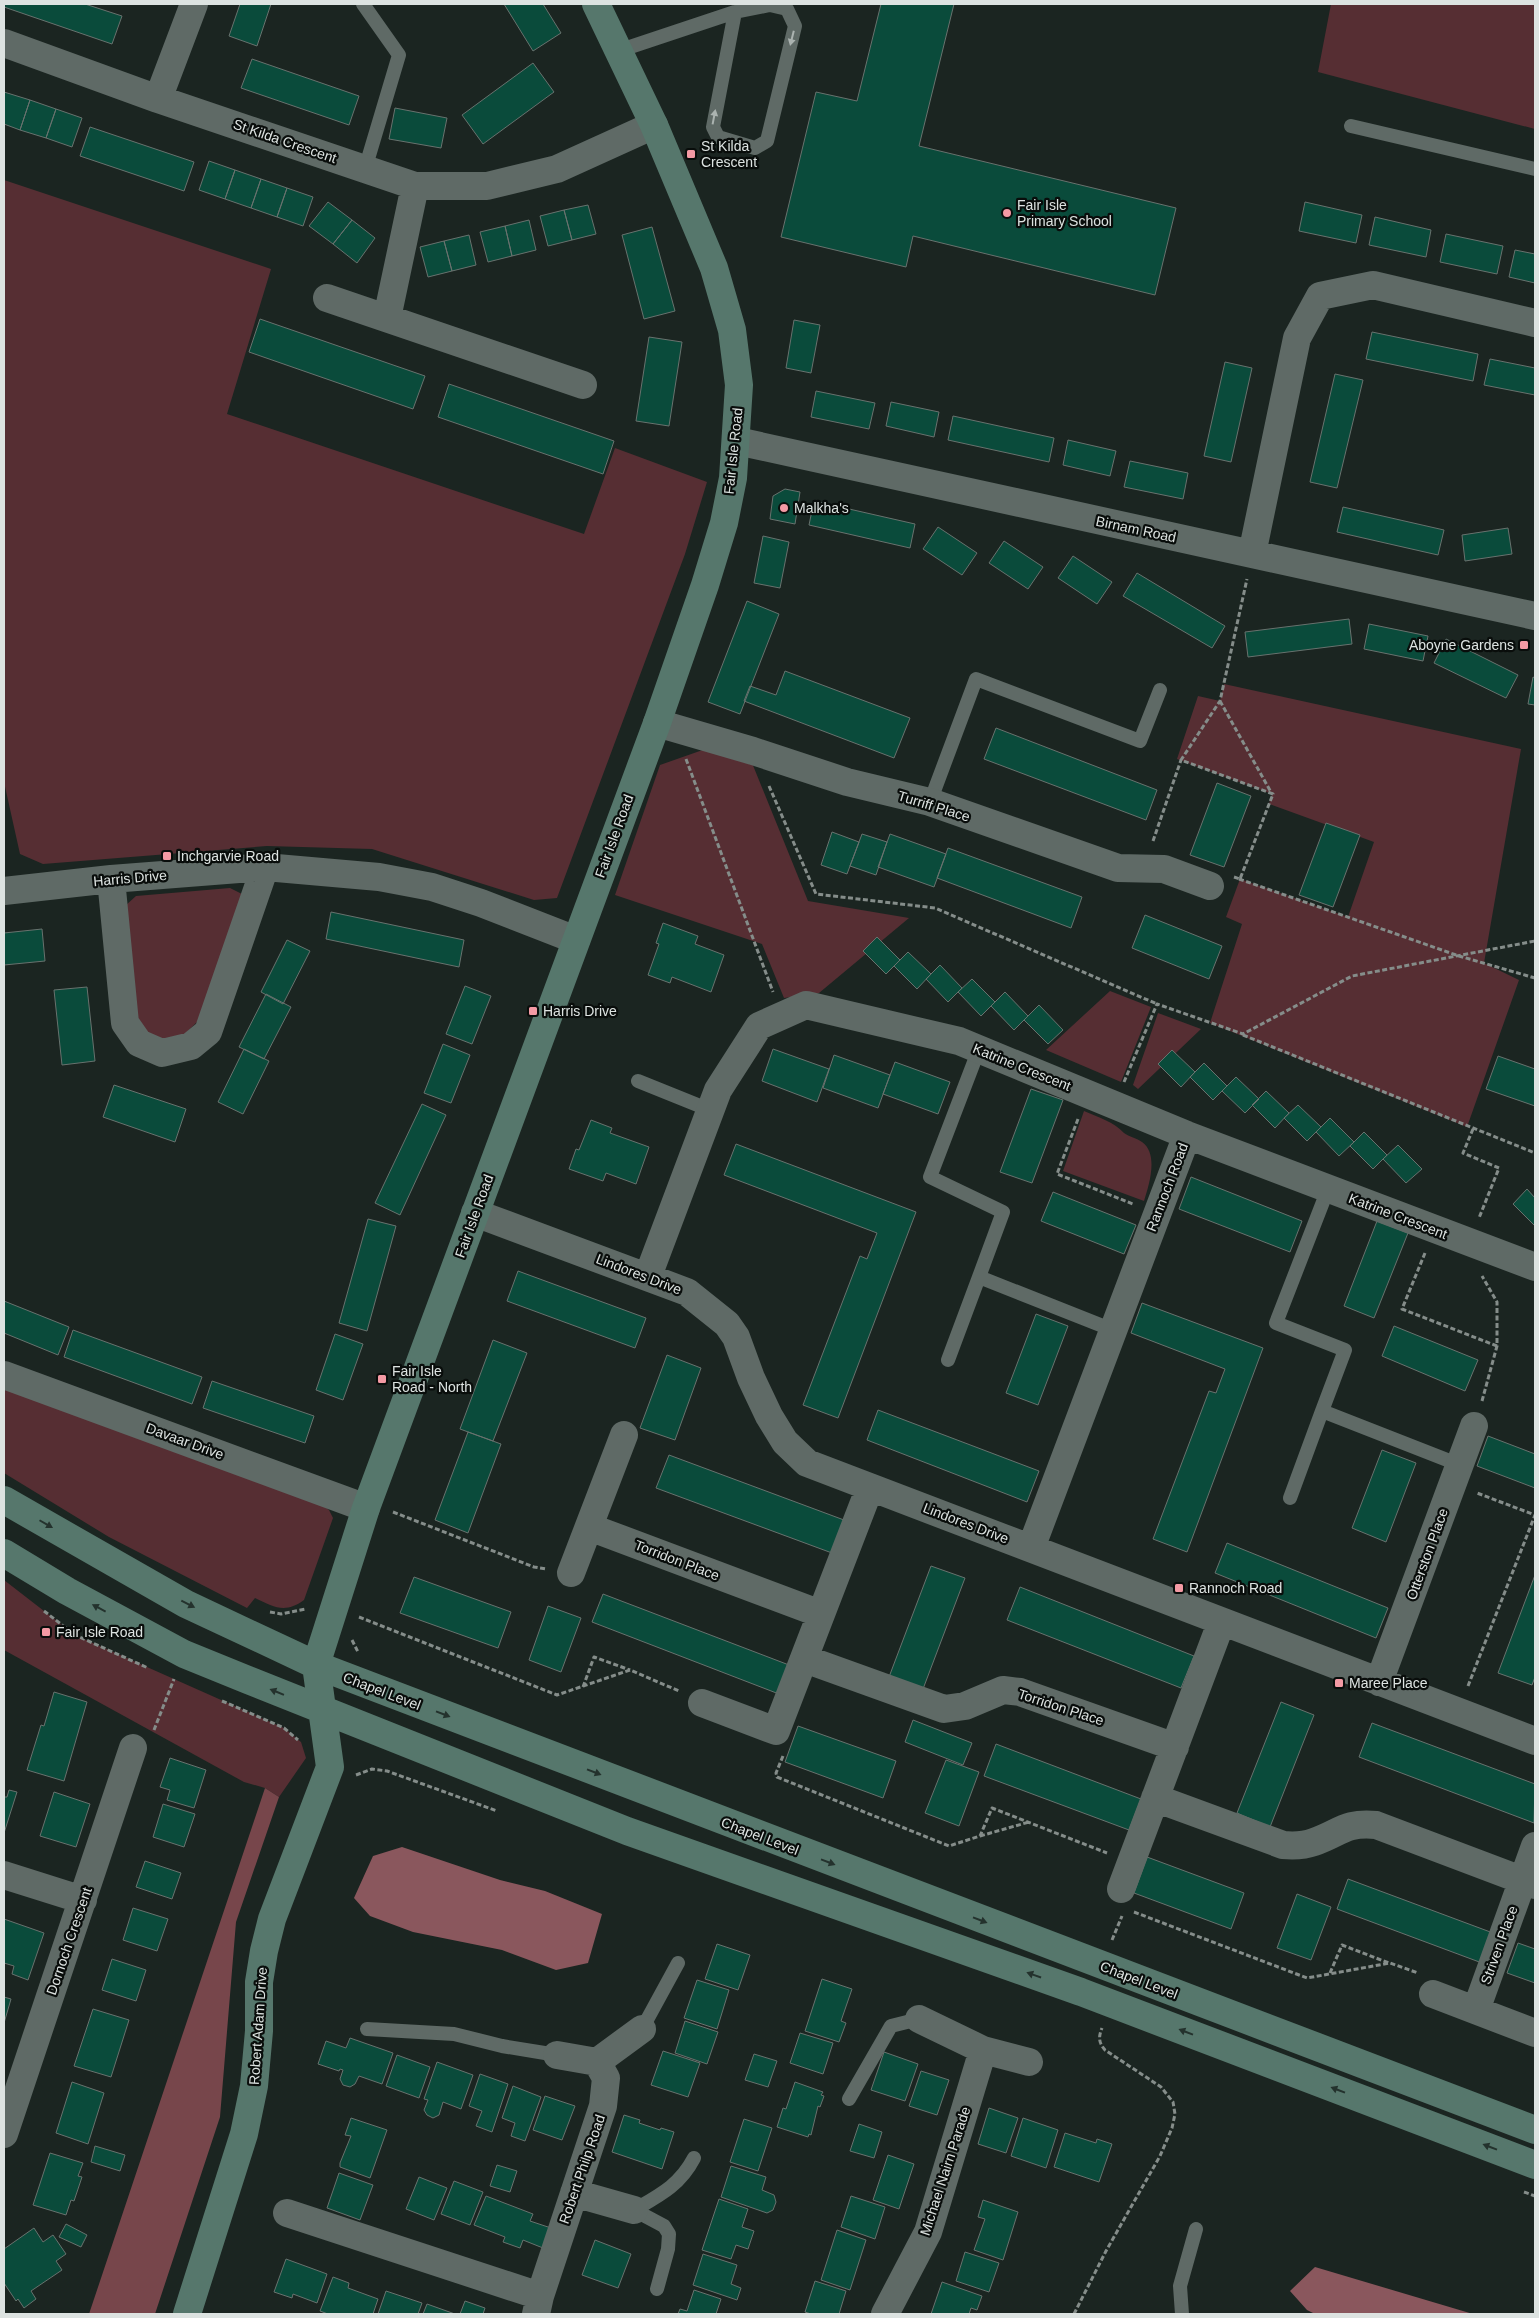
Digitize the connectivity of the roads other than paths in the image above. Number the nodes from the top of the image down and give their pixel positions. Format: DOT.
graph roads {
  1 [pos="194,4"];
  2 [pos="363,4"];
  3 [pos="596,4"];
  4 [pos="735,12"];
  5 [pos="4,43"];
  6 [pos="618,51"];
  7 [pos="158,98"];
  8 [pos="654,125"];
  9 [pos="1351,126"];
  10 [pos="365,168"];
  11 [pos="1535,169"];
  12 [pos="415,186"];
  13 [pos="327,298"];
  14 [pos="387,318"];
  15 [pos="1535,323"];
  16 [pos="582,385"];
  17 [pos="737,441"];
  18 [pos="1252,554"];
  19 [pos="1535,616"];
  20 [pos="1160,690"];
  21 [pos="666,726"];
  22 [pos="930,802"];
  23 [pos="265,867"];
  24 [pos="111,879"];
  25 [pos="1221,881"];
  26 [pos="4,891"];
  27 [pos="576,940"];
  28 [pos="979,1049"];
  29 [pos="638,1080"];
  30 [pos="710,1110"];
  31 [pos="1187,1135"];
  32 [pos="1328,1189"];
  33 [pos="475,1213"];
  34 [pos="1535,1267"];
  35 [pos="648,1276"];
  36 [pos="979,1277"];
  37 [pos="1113,1330"];
  38 [pos="948,1360"];
  39 [pos="4,1375"];
  40 [pos="1322,1411"];
  41 [pos="1474,1426"];
  42 [pos="624,1435"];
  43 [pos="1456,1474"];
  44 [pos="870,1487"];
  45 [pos="1290,1498"];
  46 [pos="4,1500"];
  47 [pos="368,1505"];
  48 [pos="589,1527"];
  49 [pos="1030,1548"];
  50 [pos="4,1553"];
  51 [pos="571,1573"];
  52 [pos="821,1614"];
  53 [pos="1221,1623"];
  54 [pos="805,1659"];
  55 [pos="316,1665"];
  56 [pos="1379,1682"];
  57 [pos="702,1703"];
  58 [pos="322,1710"];
  59 [pos="1535,1741"];
  60 [pos="1175,1747"];
  61 [pos="133,1748"];
  62 [pos="1155,1798"];
  63 [pos="1535,1846"];
  64 [pos="4,1875"];
  65 [pos="1529,1883"];
  66 [pos="1123,1899"];
  67 [pos="82,1900"];
  68 [pos="678,1963"];
  69 [pos="1429,1985"];
  70 [pos="1476,2010"];
  71 [pos="919,2019"];
  72 [pos="367,2029"];
  73 [pos="642,2029"];
  74 [pos="1535,2033"];
  75 [pos="983,2050"];
  76 [pos="557,2055"];
  77 [pos="597,2062"];
  78 [pos="1029,2062"];
  79 [pos="849,2099"];
  80 [pos="1535,2130"];
  81 [pos="4,2134"];
  82 [pos="694,2158"];
  83 [pos="1535,2164"];
  84 [pos="574,2193"];
  85 [pos="634,2210"];
  86 [pos="287,2213"];
  87 [pos="1196,2229"];
  88 [pos="656,2288"];
  89 [pos="538,2305"];
  90 [pos="187,2314"];
  91 [pos="885,2314"];
  92 [pos="1182,2314"];
  1 -- 7 [label="street"];
  2 -- 10 [label="lane"];
  3 -- 6 [label="main road, Fair Isle Road"];
  4 -- 4 [label="lane, one-way"];
  4 -- 6 [label="lane"];
  5 -- 7 [label="street, St Kilda Crescent"];
  6 -- 8 [label="main road, Fair Isle Road"];
  7 -- 10 [label="street, St Kilda Crescent"];
  8 -- 12 [label="street, St Kilda Crescent"];
  8 -- 17 [label="main road, Fair Isle Road"];
  9 -- 11 [label="lane"];
  10 -- 12 [label="street, St Kilda Crescent"];
  12 -- 14 [label="street"];
  13 -- 14 [label="street"];
  14 -- 16 [label="street"];
  15 -- 18 [label="street"];
  17 -- 18 [label="street, Birnam Road"];
  17 -- 21 [label="main road, Fair Isle Road"];
  18 -- 19 [label="street, Birnam Road"];
  20 -- 22 [label="lane"];
  21 -- 22 [label="street, Turriff Place"];
  21 -- 27 [label="main road, Fair Isle Road"];
  22 -- 25 [label="street, Turriff Place"];
  23 -- 24 [label="street, Harris Drive"];
  23 -- 24 [label="street"];
  23 -- 27 [label="street, Harris Drive"];
  24 -- 26 [label="street, Harris Drive"];
  27 -- 33 [label="main road, Fair Isle Road"];
  28 -- 30 [label="street, Katrine Crescent"];
  28 -- 31 [label="street, Katrine Crescent"];
  28 -- 36 [label="lane"];
  29 -- 30 [label="lane"];
  30 -- 35 [label="street, Katrine Crescent"];
  31 -- 32 [label="street, Katrine Crescent"];
  31 -- 37 [label="street, Rannoch Road"];
  32 -- 34 [label="street, Katrine Crescent"];
  32 -- 40 [label="lane"];
  33 -- 35 [label="street, Lindores Drive"];
  33 -- 47 [label="main road, Fair Isle Road"];
  35 -- 44 [label="street, Lindores Drive"];
  36 -- 37 [label="lane"];
  36 -- 38 [label="lane"];
  37 -- 49 [label="street, Rannoch Road"];
  39 -- 47 [label="street, Davaar Drive"];
  40 -- 43 [label="lane"];
  40 -- 45 [label="lane"];
  41 -- 43 [label="street, Otterston Place"];
  42 -- 48 [label="street"];
  43 -- 56 [label="street, Otterston Place"];
  44 -- 49 [label="street, Lindores Drive"];
  44 -- 52 [label="street"];
  46 -- 55 [label="main road, Chapel Level, one-way"];
  47 -- 55 [label="main road, Fair Isle Road"];
  48 -- 51 [label="street"];
  48 -- 52 [label="street, Torridon Place"];
  49 -- 53 [label="street, Lindores Drive"];
  58 -- 50 [label="main road, one-way"];
  52 -- 54 [label="street"];
  53 -- 56 [label="street, Lindores Drive"];
  53 -- 60 [label="street"];
  54 -- 57 [label="street"];
  54 -- 60 [label="street, Torridon Place"];
  55 -- 58 [label="main road, Robert Adam Drive"];
  55 -- 80 [label="main road, Chapel Level, one-way"];
  56 -- 59 [label="street, Lindores Drive"];
  83 -- 58 [label="main road, one-way"];
  58 -- 90 [label="main road, Robert Adam Drive"];
  60 -- 62 [label="street"];
  61 -- 67 [label="street, Dornoch Crescent"];
  62 -- 65 [label="street"];
  62 -- 66 [label="street"];
  63 -- 65 [label="street, Striven Place"];
  64 -- 67 [label="street"];
  65 -- 70 [label="street, Striven Place"];
  67 -- 81 [label="street, Dornoch Crescent"];
  68 -- 73 [label="lane"];
  69 -- 70 [label="street"];
  70 -- 74 [label="street"];
  71 -- 75 [label="street"];
  71 -- 79 [label="lane"];
  72 -- 76 [label="lane"];
  73 -- 77 [label="street"];
  75 -- 78 [label="street"];
  75 -- 91 [label="street, Michael Nairn Parade"];
  76 -- 77 [label="street"];
  77 -- 84 [label="street, Robert Philp Road"];
  82 -- 85 [label="lane"];
  84 -- 85 [label="street"];
  84 -- 89 [label="street, Robert Philp Road"];
  85 -- 88 [label="lane"];
  86 -- 89 [label="street"];
  87 -- 92 [label="lane"];
}
